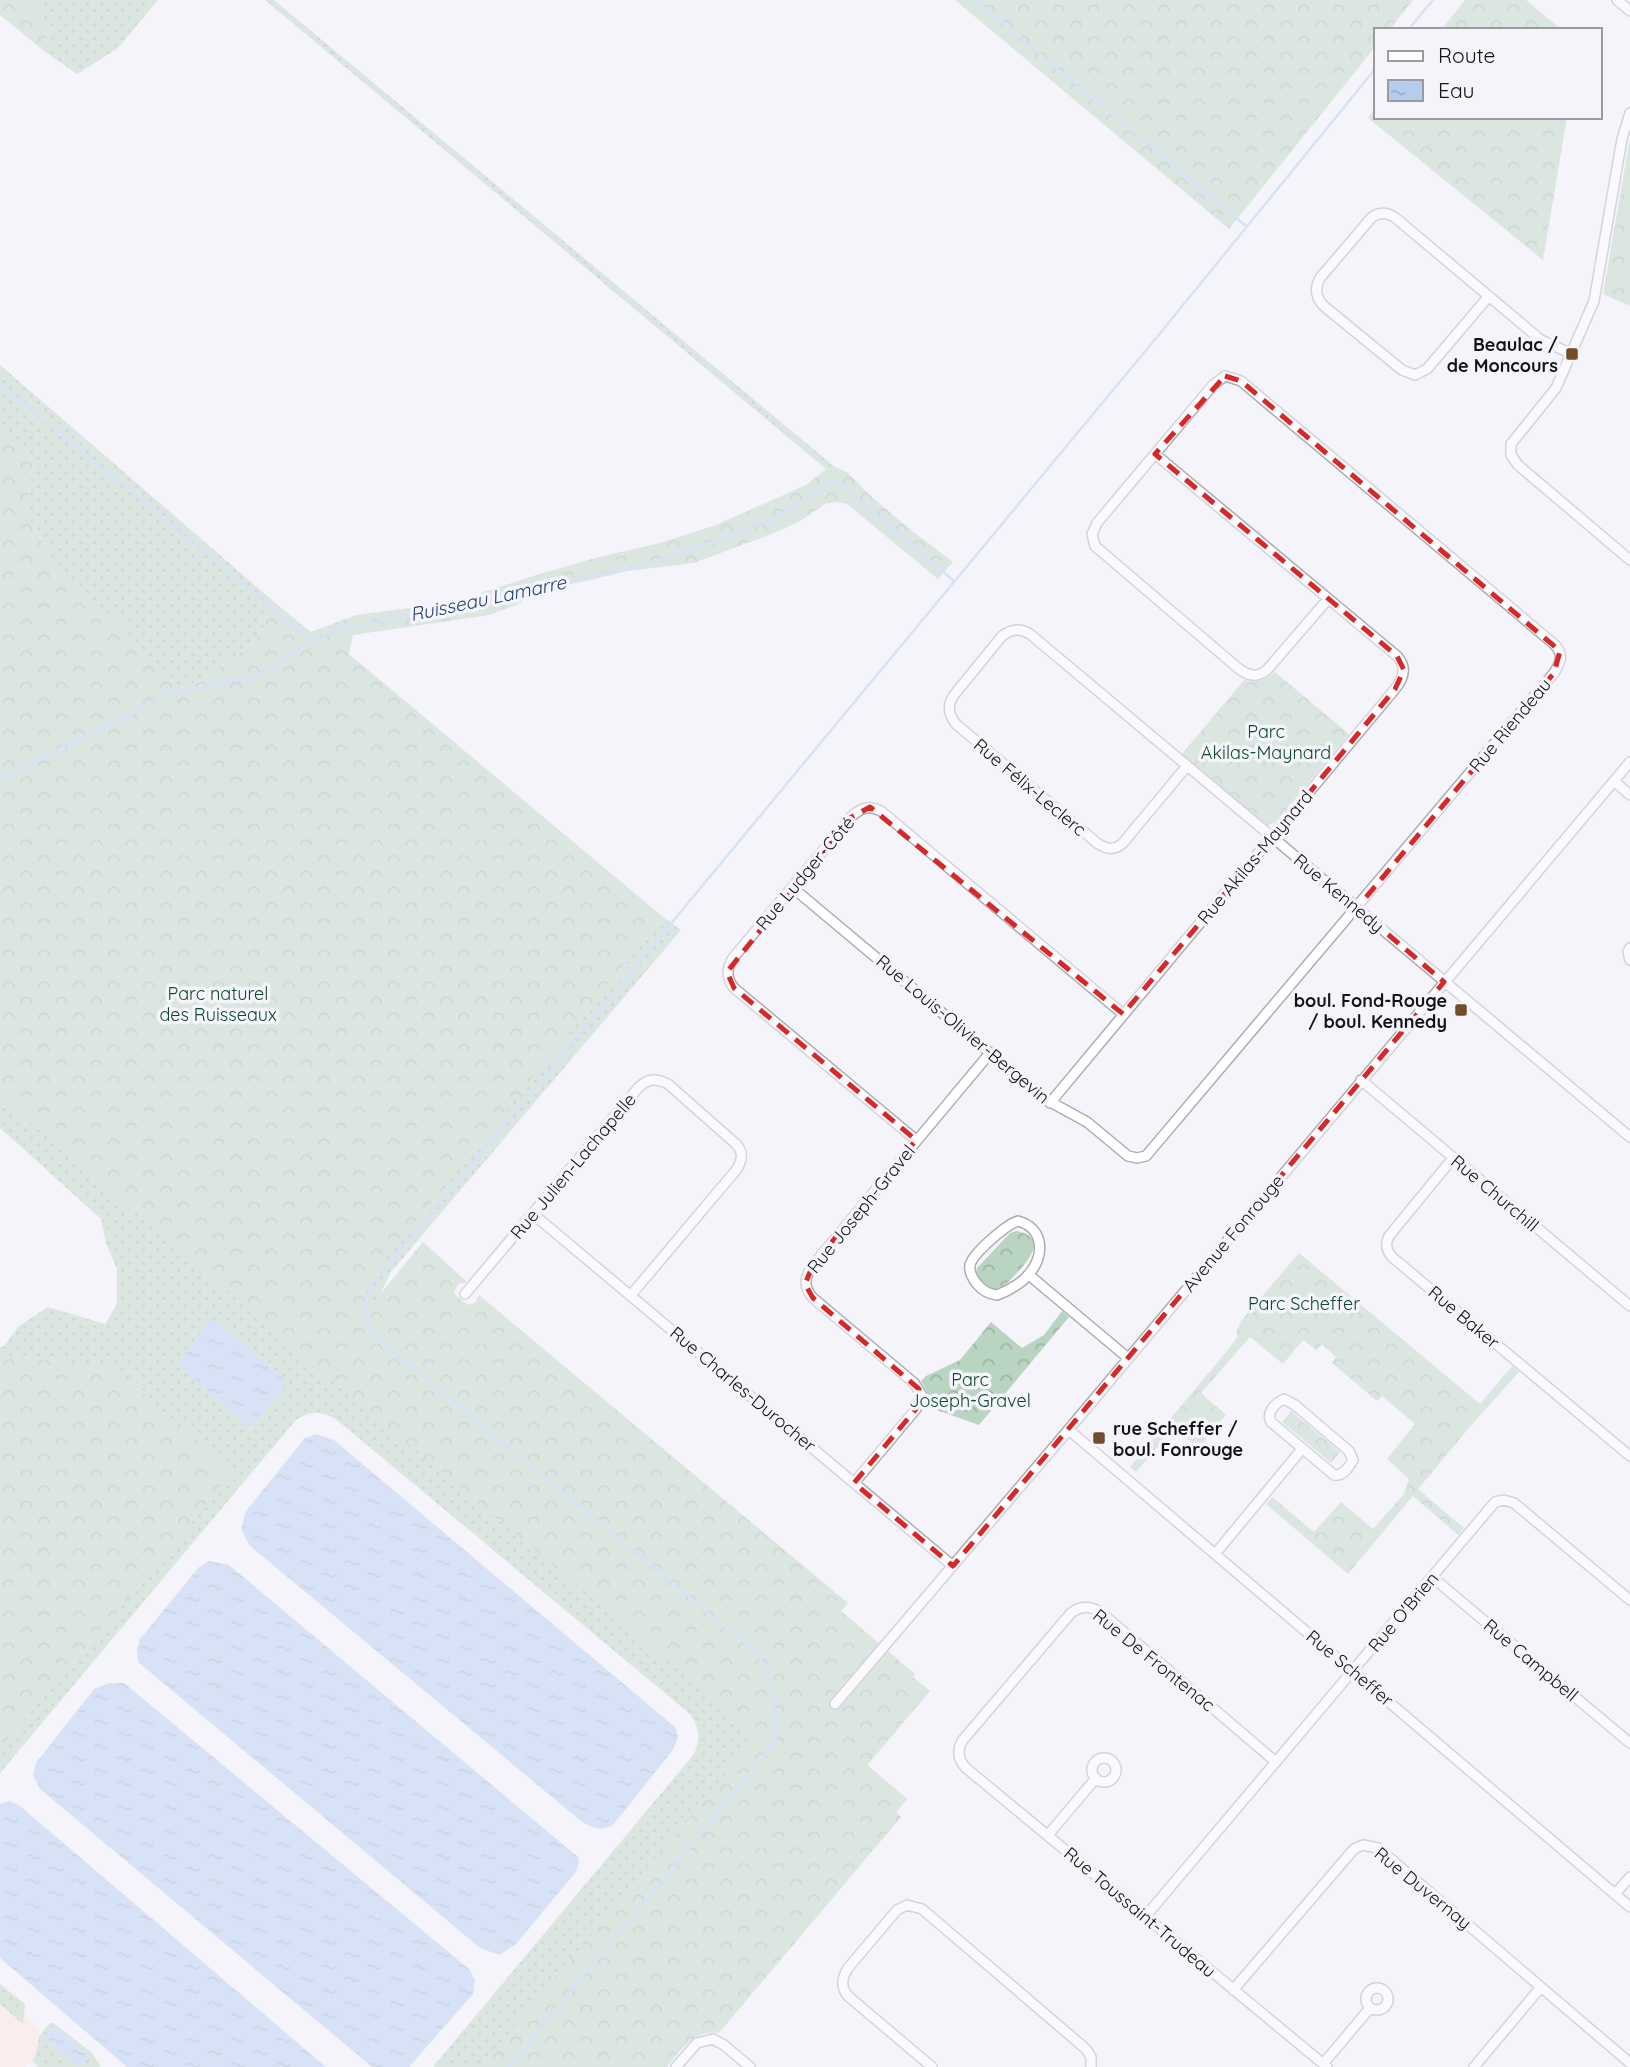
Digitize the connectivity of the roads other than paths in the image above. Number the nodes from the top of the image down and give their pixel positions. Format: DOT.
graph roads {
  1 [pos="1617,0"];
  2 [pos="1630,11"];
  3 [pos="1630,113"];
  4 [pos="1489,296"];
  5 [pos="1572,354"];
  6 [pos="1155,454"];
  7 [pos="1630,560"];
  8 [pos="1328,599"];
  9 [pos="1011,631"];
  10 [pos="1630,762"];
  11 [pos="1187,766"];
  12 [pos="1614,781"];
  13 [pos="1630,795"];
  14 [pos="1272,837"];
  15 [pos="793,888"];
  16 [pos="1356,908"];
  17 [pos="1630,948"];
  18 [pos="1630,960"];
  19 [pos="1444,982"];
  20 [pos="1124,1014"];
  21 [pos="990,1054"];
  22 [pos="1361,1080"];
  23 [pos="1050,1102"];
  24 [pos="1630,1138"];
  25 [pos="916,1140"];
  26 [pos="1140,1158"];
  27 [pos="1453,1158"];
  28 [pos="533,1214"];
  29 [pos="1029,1275"];
  30 [pos="466,1294"];
  31 [pos="632,1296"];
  32 [pos="1630,1306"];
  33 [pos="1128,1359"];
  34 [pos="1069,1430"];
  35 [pos="1303,1449"];
  36 [pos="1630,1456"];
  37 [pos="854,1483"];
  38 [pos="1215,1554"];
  39 [pos="953,1566"];
  40 [pos="1432,1577"];
  41 [pos="1630,1600"];
  42 [pos="1353,1671"];
  43 [pos="835,1704"];
  44 [pos="1630,1743"];
  45 [pos="958,1754"];
  46 [pos="1276,1762"];
  47 [pos="1096,1779"];
  48 [pos="1048,1835"];
  49 [pos="1630,1877"];
  50 [pos="1615,1894"];
  51 [pos="1630,1907"];
  52 [pos="1145,1917"];
  53 [pos="1541,1987"];
  54 [pos="1233,1990"];
  55 [pos="1370,2008"];
  56 [pos="1630,2063"];
  57 [pos="1325,2065"];
  58 [pos="676,2067"];
  59 [pos="750,2067"];
  60 [pos="932,2067"];
  61 [pos="1091,2067"];
  62 [pos="1474,2067"];
  1 -- 2 [label="street"];
  3 -- 5 [label="street"];
  4 -- 4 [label="street"];
  4 -- 5 [label="street"];
  5 -- 7 [label="street"];
  6 -- 8 [label="street, Rue Akilas-Maynard"];
  6 -- 8 [label="street"];
  6 -- 16 [label="street, Rue Riendeau"];
  8 -- 14 [label="street, Rue Akilas-Maynard"];
  9 -- 11 [label="street, Rue Kennedy"];
  9 -- 11 [label="street, Rue Félix-Leclerc"];
  10 -- 12 [label="street, Avenue Fonrouge"];
  11 -- 14 [label="street, Rue Kennedy"];
  12 -- 13 [label="street"];
  12 -- 19 [label="street, Avenue Fonrouge"];
  14 -- 16 [label="street, Rue Kennedy"];
  14 -- 20 [label="street, Rue Akilas-Maynard"];
  15 -- 20 [label="street, Rue Ludger-Côté"];
  15 -- 21 [label="street, Rue Louis-Olivier-Bergevin"];
  15 -- 25 [label="street, Rue Ludger-Côté"];
  16 -- 19 [label="street, Rue Kennedy"];
  16 -- 26 [label="street, Rue Riendeau"];
  17 -- 18 [label="street"];
  19 -- 22 [label="street, Avenue Fonrouge"];
  19 -- 24 [label="street, Rue Kennedy"];
  20 -- 23 [label="street, Rue Akilas-Maynard"];
  21 -- 23 [label="street, Rue Louis-Olivier-Bergevin"];
  21 -- 25 [label="street, Rue Joseph-Gravel"];
  22 -- 27 [label="street, Rue Churchill"];
  22 -- 33 [label="street, Avenue Fonrouge"];
  23 -- 26 [label="street, Rue Louis-Olivier-Bergevin"];
  25 -- 37 [label="street, Rue Joseph-Gravel"];
  27 -- 32 [label="street, Rue Churchill"];
  27 -- 36 [label="street, Rue Baker"];
  28 -- 30 [label="street, Rue Julien-Lachapelle"];
  28 -- 31 [label="street, Rue Charles-Durocher"];
  28 -- 31 [label="street, Rue Julien-Lachapelle"];
  29 -- 29 [label="street"];
  29 -- 33 [label="street"];
  31 -- 37 [label="street, Rue Charles-Durocher"];
  33 -- 34 [label="street, Avenue Fonrouge"];
  34 -- 38 [label="street, Rue Scheffer"];
  34 -- 39 [label="street, Avenue Fonrouge"];
  35 -- 35 [label="street"];
  35 -- 38 [label="street"];
  37 -- 39 [label="street, Rue Charles-Durocher"];
  38 -- 42 [label="street, Rue Scheffer"];
  39 -- 43 [label="street, Avenue Fonrouge"];
  40 -- 41 [label="street, Rue O'Brien"];
  40 -- 42 [label="street, Rue O'Brien"];
  40 -- 44 [label="street, Rue Campbell"];
  42 -- 46 [label="street, Rue O'Brien"];
  42 -- 50 [label="street, Rue Scheffer"];
  45 -- 46 [label="street, Rue De Frontenac"];
  45 -- 48 [label="street, Rue Toussaint-Trudeau"];
  46 -- 52 [label="street, Rue O'Brien"];
  47 -- 48 [label="street"];
  48 -- 52 [label="street, Rue Toussaint-Trudeau"];
  49 -- 50 [label="street"];
  50 -- 51 [label="street, Rue Scheffer"];
  52 -- 54 [label="street, Rue Toussaint-Trudeau"];
  53 -- 54 [label="street, Rue Duvernay"];
  53 -- 56 [label="street, Rue Duvernay"];
  53 -- 62 [label="street"];
  54 -- 57 [label="street, Rue Toussaint-Trudeau"];
  55 -- 57 [label="street"];
  58 -- 59 [label="street"];
  60 -- 61 [label="street"];
}
